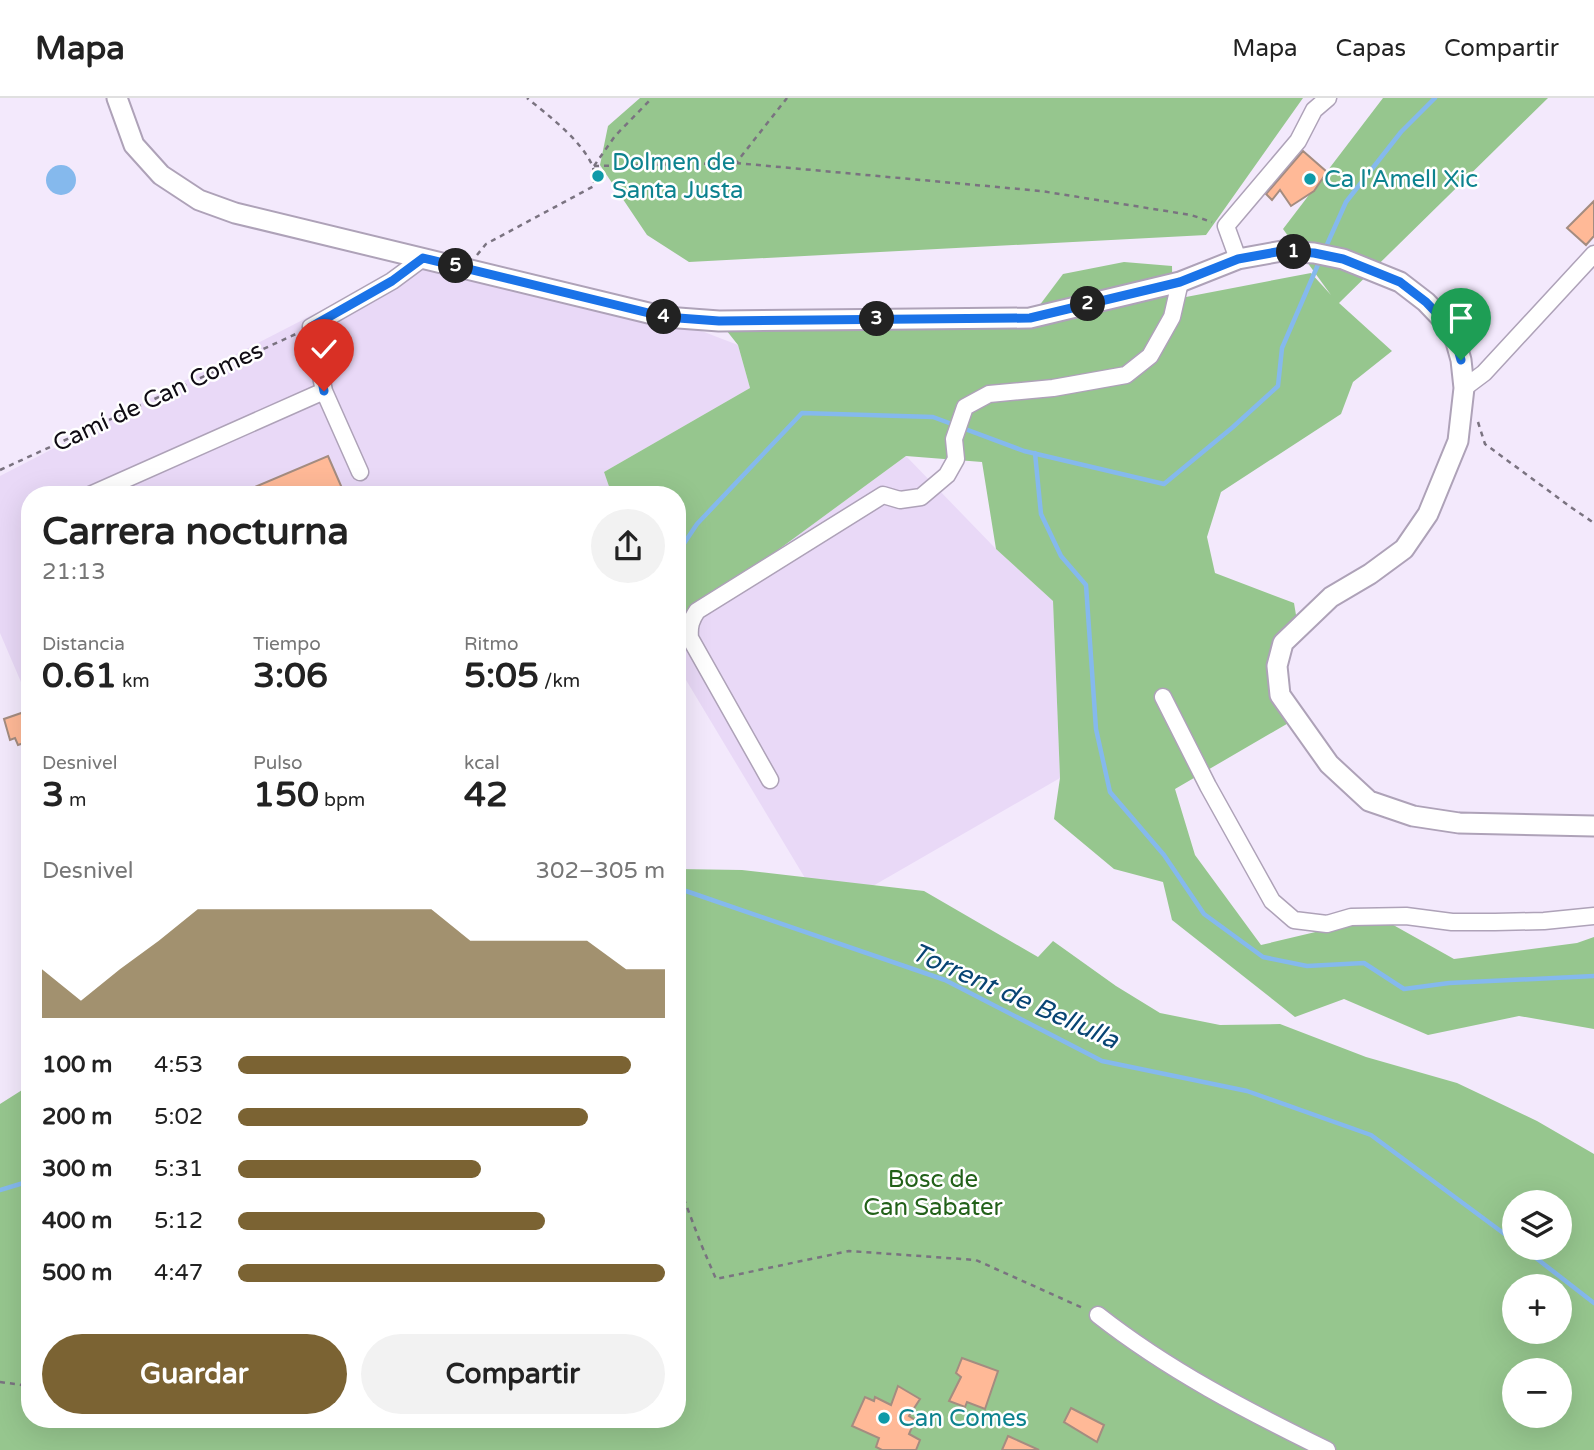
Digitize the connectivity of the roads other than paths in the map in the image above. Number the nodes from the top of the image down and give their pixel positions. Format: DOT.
graph roads {
  1 [pos="117,98"];
  2 [pos="1328,98"];
  3 [pos="1594,254"];
  4 [pos="423,258"];
  5 [pos="1238,259"];
  6 [pos="1180,282"];
  7 [pos="1464,388"];
  8 [pos="324,391"];
  9 [pos="360,472"];
  10 [pos="110,486"];
  11 [pos="1163,697"];
  12 [pos="770,780"];
  13 [pos="1594,826"];
  14 [pos="1594,916"];
  15 [pos="1098,1315"];
  16 [pos="1327,1450"];
  1 -- 4 [label="main road"];
  2 -- 5 [label="street"];
  3 -- 7 [label="street"];
  4 -- 6 [label="main road"];
  4 -- 8 [label="street"];
  5 -- 6 [label="main road"];
  5 -- 7 [label="main road"];
  6 -- 12 [label="street"];
  7 -- 13 [label="main road"];
  8 -- 9 [label="street"];
  8 -- 10 [label="street"];
  11 -- 14 [label="street"];
  15 -- 16 [label="street"];
}
